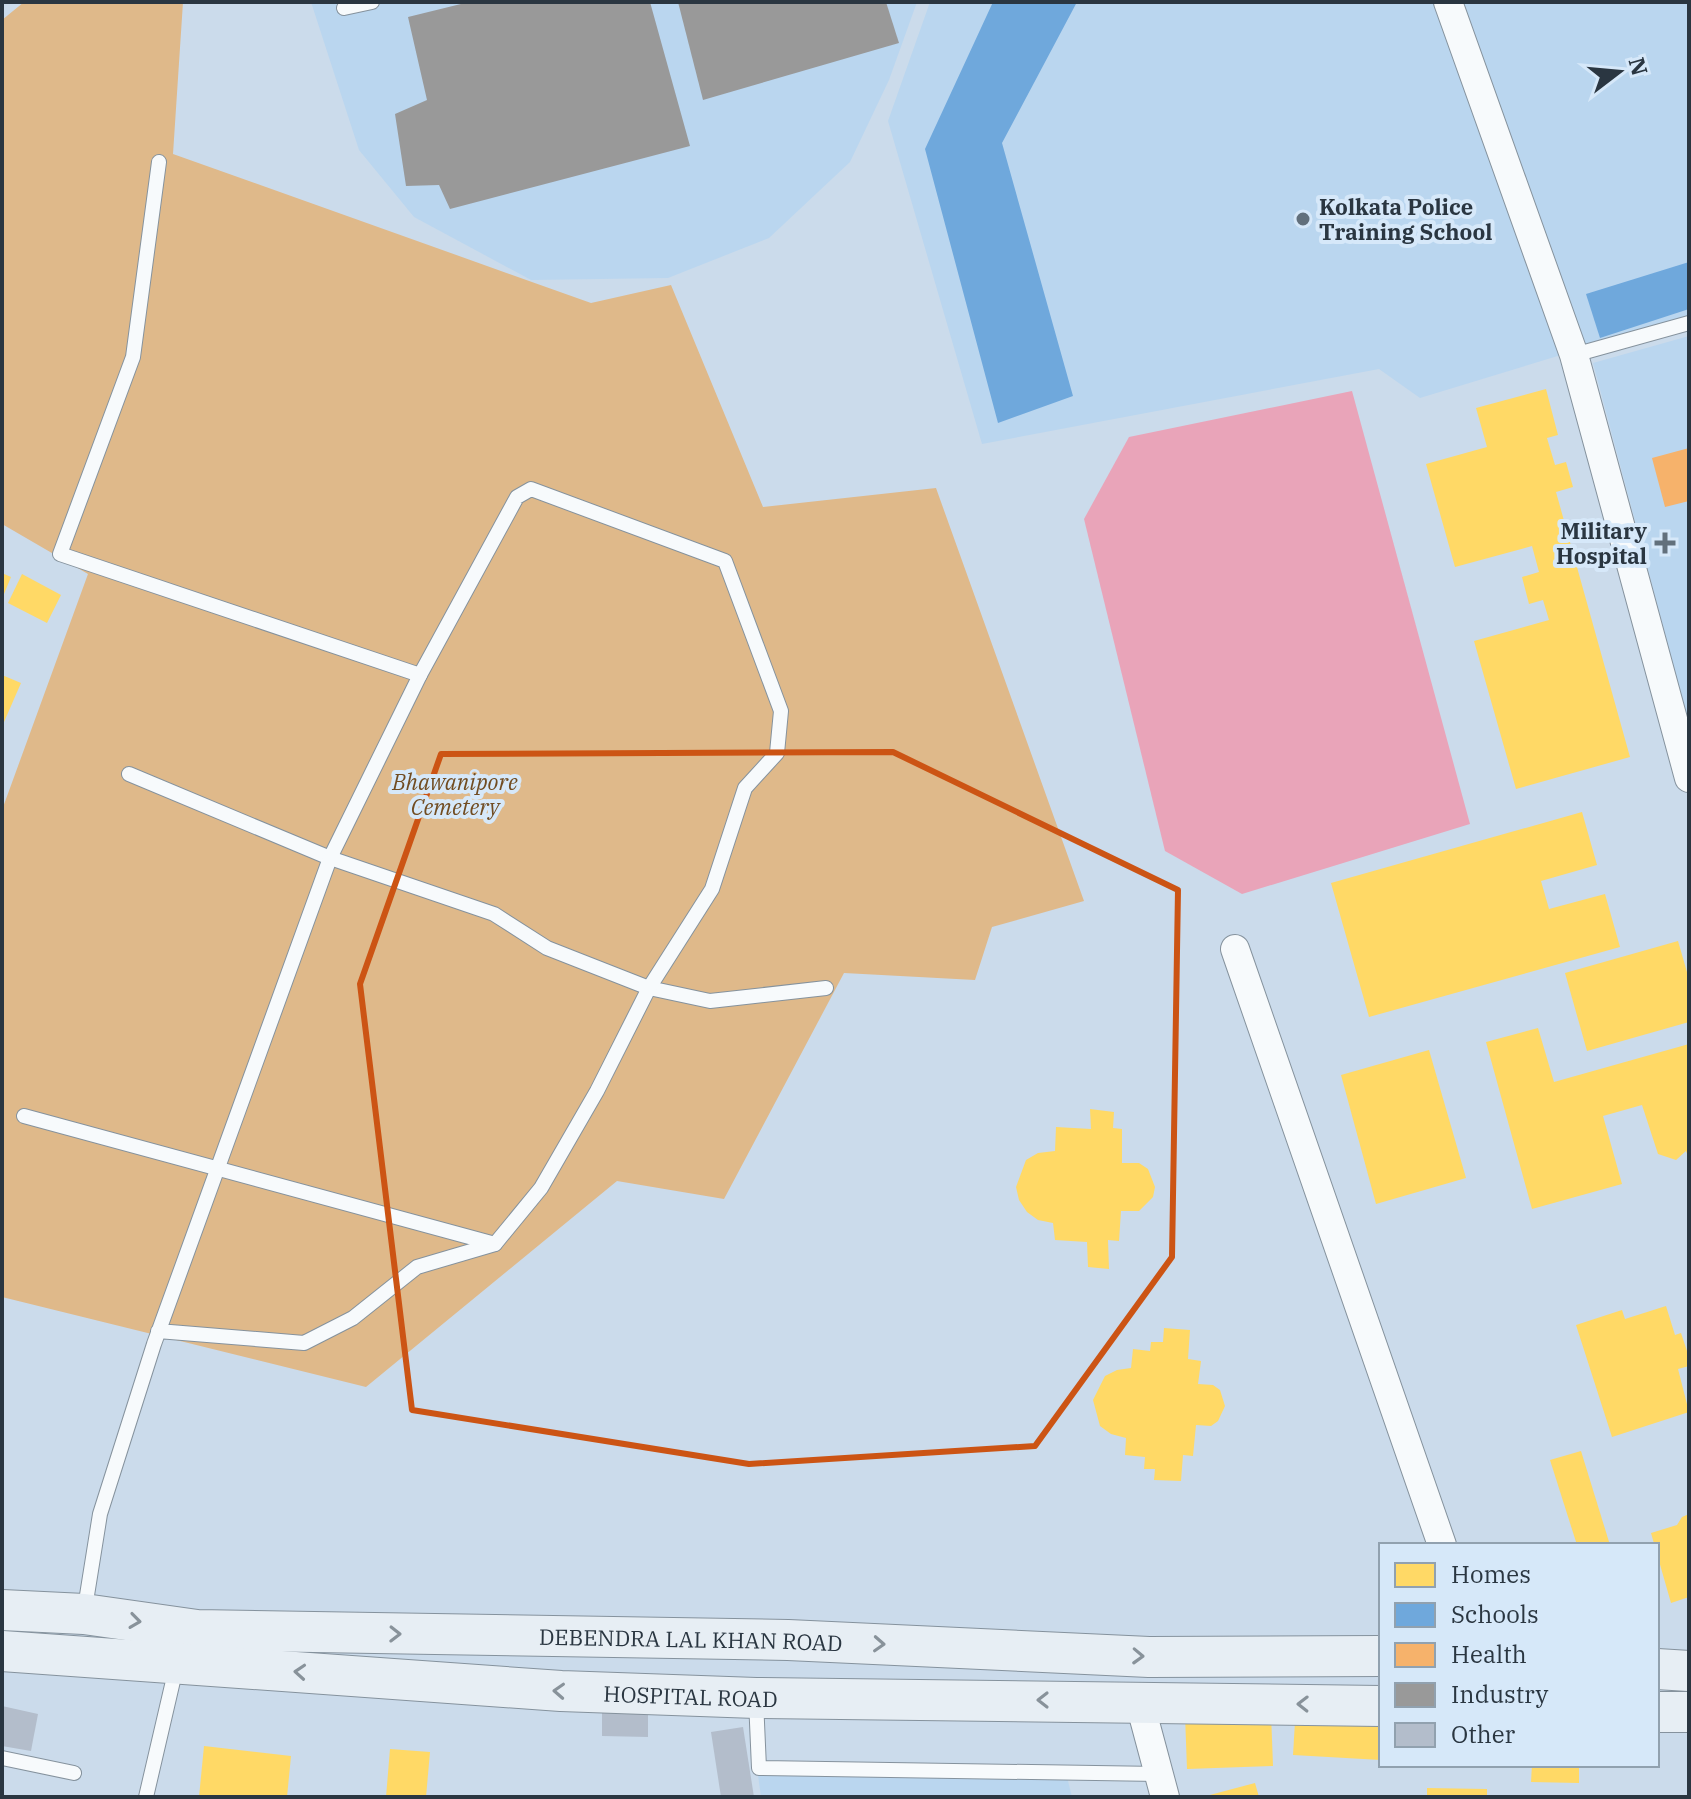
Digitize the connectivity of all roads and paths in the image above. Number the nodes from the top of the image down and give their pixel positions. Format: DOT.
graph roads {
  1 [pos="372,2"];
  2 [pos="1448,2"];
  3 [pos="344,8"];
  4 [pos="159,162"];
  5 [pos="1689,323"];
  6 [pos="1574,355"];
  7 [pos="420,675"];
  8 [pos="129,774"];
  9 [pos="1689,778"];
  10 [pos="330,858"];
  11 [pos="1235,949"];
  12 [pos="649,988"];
  13 [pos="826,988"];
  14 [pos="24,1116"];
  15 [pos="217,1167"];
  16 [pos="495,1244"];
  17 [pos="158,1331"];
  18 [pos="1441,1543"];
  19 [pos="2,1610"];
  20 [pos="84,1614"];
  21 [pos="2,1651"];
  22 [pos="1379,1656"];
  23 [pos="177,1663"];
  24 [pos="1659,1669"];
  25 [pos="1689,1671"];
  26 [pos="756,1698"];
  27 [pos="1139,1700"];
  28 [pos="1379,1706"];
  29 [pos="1659,1712"];
  30 [pos="1689,1712"];
  31 [pos="2,1758"];
  32 [pos="74,1773"];
  33 [pos="1162,1786"];
  34 [pos="146,1797"];
  1 -- 3 [label="lane"];
  2 -- 6 [label="street"];
  4 -- 7 [label="lane"];
  5 -- 6 [label="lane"];
  6 -- 9 [label="street"];
  7 -- 10 [label="lane"];
  7 -- 12 [label="lane"];
  8 -- 10 [label="lane"];
  10 -- 12 [label="lane"];
  10 -- 15 [label="lane"];
  11 -- 18 [label="street"];
  12 -- 13 [label="lane"];
  12 -- 16 [label="lane"];
  14 -- 15 [label="lane"];
  15 -- 16 [label="lane"];
  15 -- 17 [label="lane"];
  16 -- 17 [label="lane"];
  17 -- 20 [label="lane"];
  19 -- 20 [label="main road, DEBENDRA LAL KHAN ROAD"];
  20 -- 22 [label="main road, DEBENDRA LAL KHAN ROAD, one-way"];
  21 -- 23 [label="main road, HOSPITAL ROAD"];
  26 -- 23 [label="main road, HOSPITAL ROAD, one-way"];
  23 -- 34 [label="lane"];
  24 -- 25 [label="main road"];
  27 -- 26 [label="main road, HOSPITAL ROAD, one-way"];
  26 -- 33 [label="lane"];
  28 -- 27 [label="main road, HOSPITAL ROAD, one-way"];
  27 -- 33 [label="street"];
  29 -- 30 [label="main road"];
  31 -- 32 [label="lane"];
}
